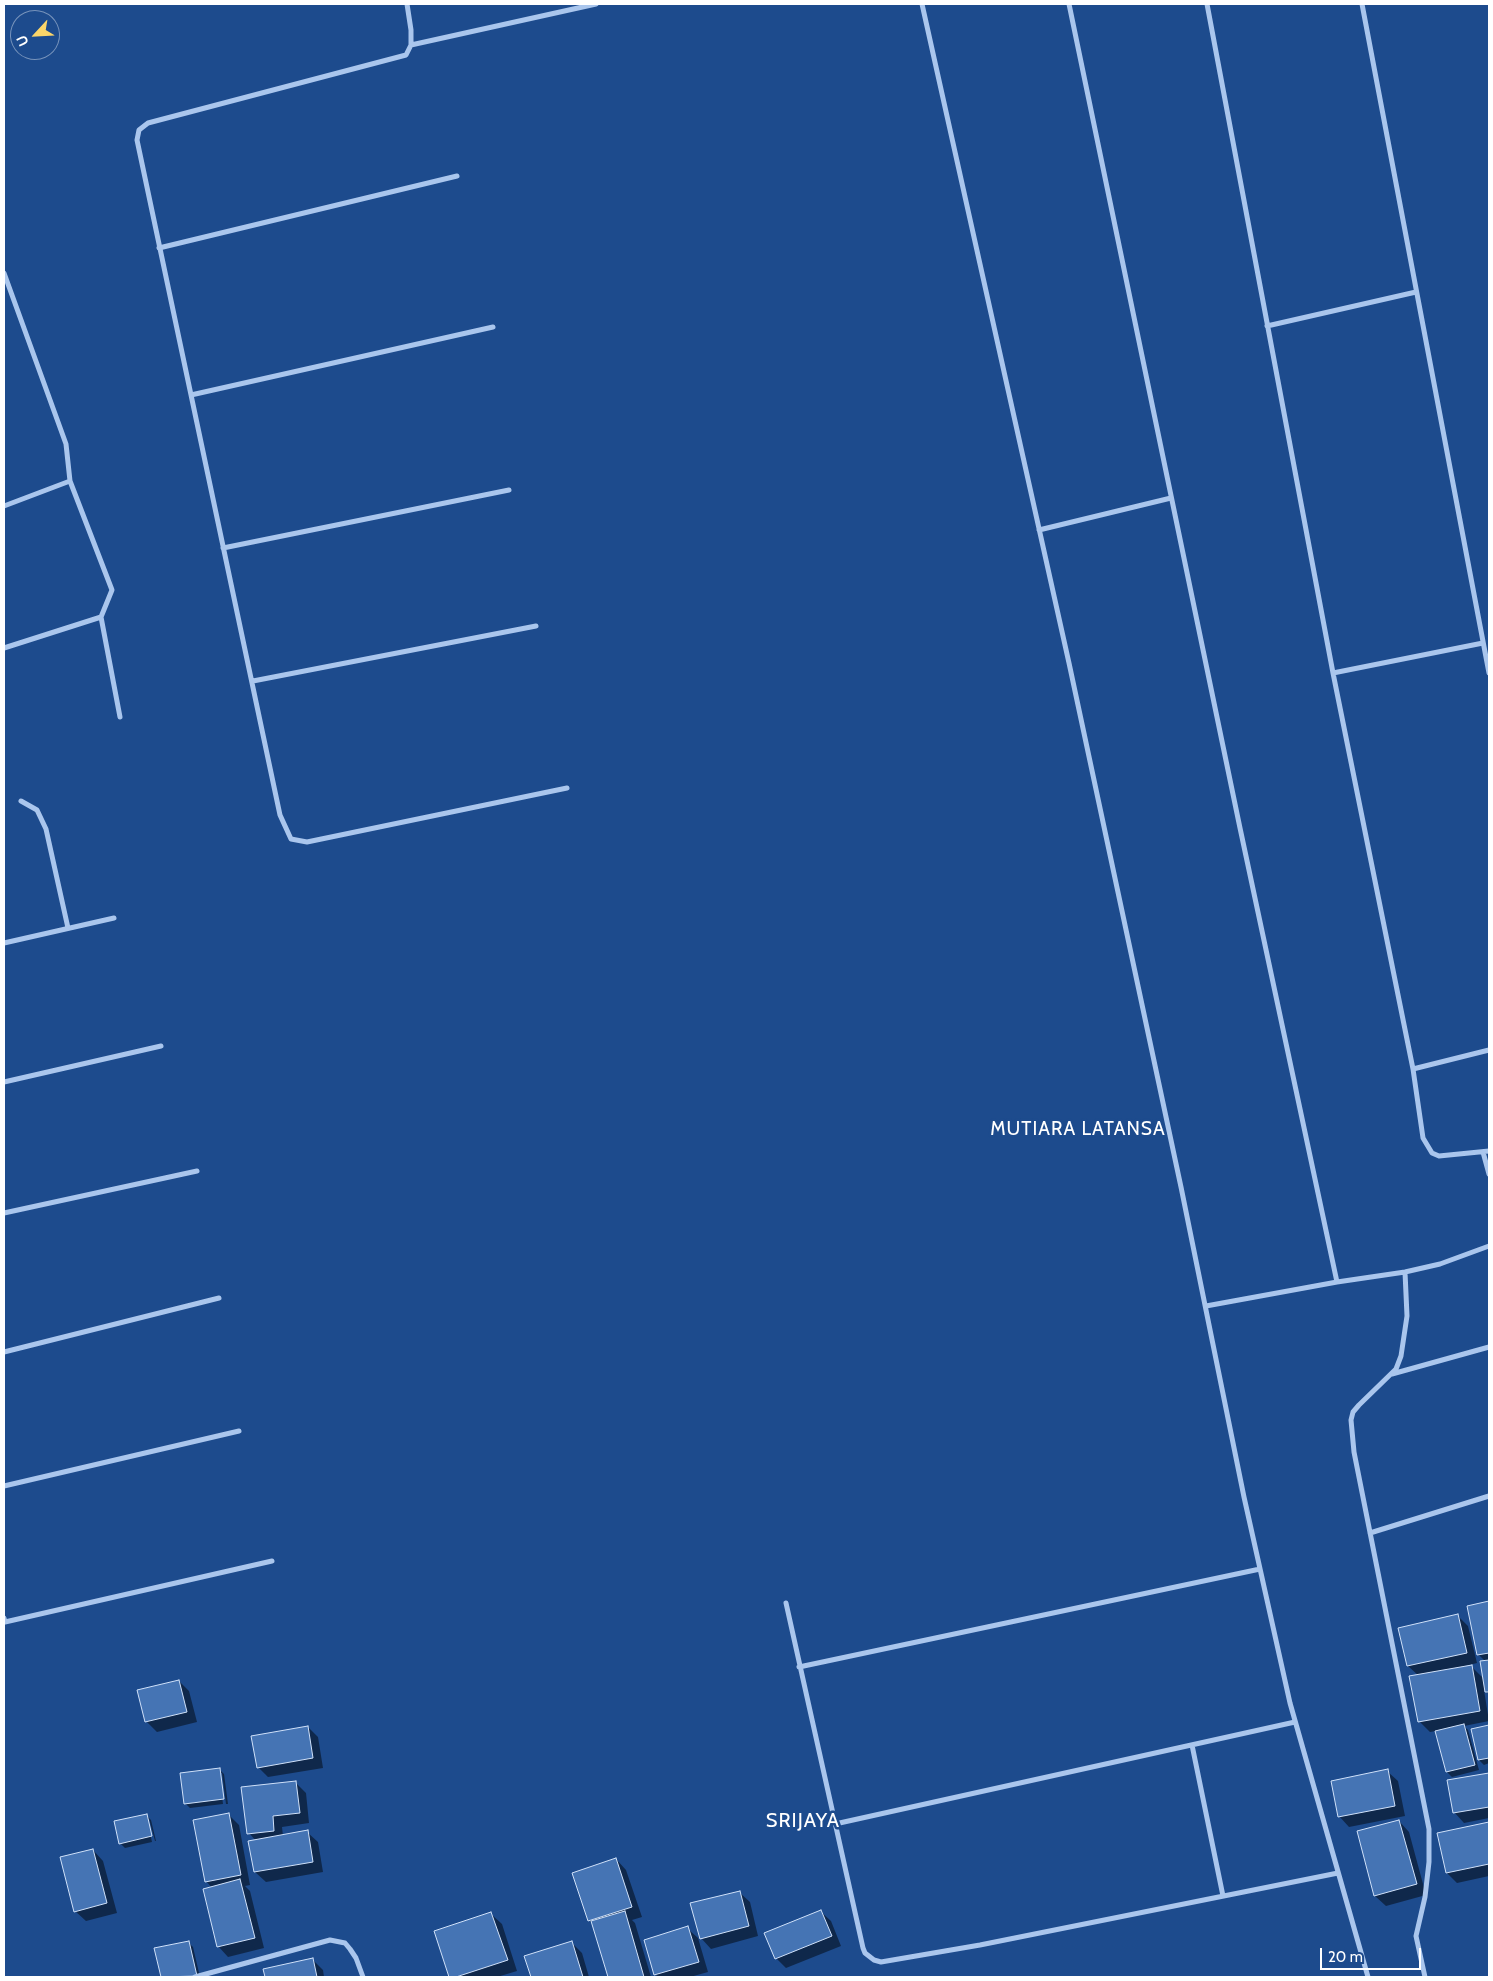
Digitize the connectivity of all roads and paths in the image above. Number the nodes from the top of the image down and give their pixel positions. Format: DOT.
graph roads {
  1 [pos="407,4"];
  2 [pos="596,4"];
  3 [pos="922,4"];
  4 [pos="1069,4"];
  5 [pos="1207,4"];
  6 [pos="1362,4"];
  7 [pos="411,45"];
  8 [pos="457,176"];
  9 [pos="159,248"];
  10 [pos="4,273"];
  11 [pos="1416,292"];
  12 [pos="1267,326"];
  13 [pos="494,327"];
  14 [pos="190,395"];
  15 [pos="70,481"];
  16 [pos="509,490"];
  17 [pos="1172,498"];
  18 [pos="4,506"];
  19 [pos="1039,530"];
  20 [pos="223,548"];
  21 [pos="101,617"];
  22 [pos="536,626"];
  23 [pos="1483,643"];
  24 [pos="4,648"];
  25 [pos="1333,673"];
  26 [pos="1489,673"];
  27 [pos="253,681"];
  28 [pos="120,716"];
  29 [pos="567,788"];
  30 [pos="22,801"];
  31 [pos="114,918"];
  32 [pos="68,928"];
  33 [pos="4,943"];
  34 [pos="161,1046"];
  35 [pos="1489,1050"];
  36 [pos="1413,1069"];
  37 [pos="4,1082"];
  38 [pos="1486,1152"];
  39 [pos="197,1170"];
  40 [pos="1489,1174"];
  41 [pos="4,1213"];
  42 [pos="1489,1246"];
  43 [pos="1405,1272"];
  44 [pos="1337,1282"];
  45 [pos="220,1298"];
  46 [pos="1206,1306"];
  47 [pos="1489,1347"];
  48 [pos="4,1352"];
  49 [pos="1391,1374"];
  50 [pos="239,1431"];
  51 [pos="4,1486"];
  52 [pos="1489,1496"];
  53 [pos="1370,1533"];
  54 [pos="272,1561"];
  55 [pos="1260,1569"];
  56 [pos="786,1603"];
  57 [pos="4,1618"];
  58 [pos="800,1667"];
  59 [pos="1296,1722"];
  60 [pos="1192,1745"];
  61 [pos="834,1824"];
  62 [pos="1338,1873"];
  63 [pos="1223,1896"];
  64 [pos="195,1977"];
  65 [pos="363,1977"];
  66 [pos="1368,1977"];
  67 [pos="1425,1977"];
  1 -- 7 [label="street"];
  2 -- 7 [label="street"];
  3 -- 19 [label="street"];
  4 -- 17 [label="street"];
  5 -- 12 [label="street"];
  6 -- 11 [label="street"];
  7 -- 9 [label="street"];
  8 -- 9 [label="street"];
  9 -- 14 [label="street"];
  10 -- 15 [label="street"];
  11 -- 12 [label="street"];
  11 -- 23 [label="street"];
  12 -- 25 [label="street"];
  13 -- 14 [label="street"];
  14 -- 20 [label="street"];
  15 -- 18 [label="street"];
  15 -- 21 [label="street"];
  16 -- 20 [label="street"];
  17 -- 19 [label="street"];
  17 -- 44 [label="street"];
  19 -- 46 [label="street"];
  20 -- 27 [label="street"];
  21 -- 24 [label="street"];
  21 -- 28 [label="street"];
  22 -- 27 [label="street"];
  23 -- 25 [label="street"];
  23 -- 26 [label="street"];
  25 -- 36 [label="street"];
  27 -- 29 [label="street"];
  30 -- 32 [label="street"];
  31 -- 32 [label="street"];
  32 -- 33 [label="street"];
  34 -- 37 [label="street"];
  35 -- 36 [label="street"];
  36 -- 38 [label="street"];
  38 -- 40 [label="street"];
  39 -- 41 [label="street"];
  42 -- 43 [label="street"];
  43 -- 44 [label="street"];
  43 -- 49 [label="street"];
  44 -- 46 [label="street"];
  45 -- 48 [label="street"];
  46 -- 55 [label="street"];
  47 -- 49 [label="street"];
  49 -- 53 [label="street"];
  50 -- 51 [label="street"];
  52 -- 53 [label="street"];
  53 -- 67 [label="street"];
  54 -- 57 [label="street"];
  55 -- 58 [label="street"];
  55 -- 59 [label="street"];
  56 -- 58 [label="street"];
  58 -- 61 [label="street"];
  59 -- 60 [label="street"];
  59 -- 62 [label="street"];
  60 -- 61 [label="street"];
  60 -- 63 [label="street"];
  61 -- 63 [label="street"];
  62 -- 63 [label="street"];
  62 -- 66 [label="street"];
  64 -- 65 [label="street"];
}
